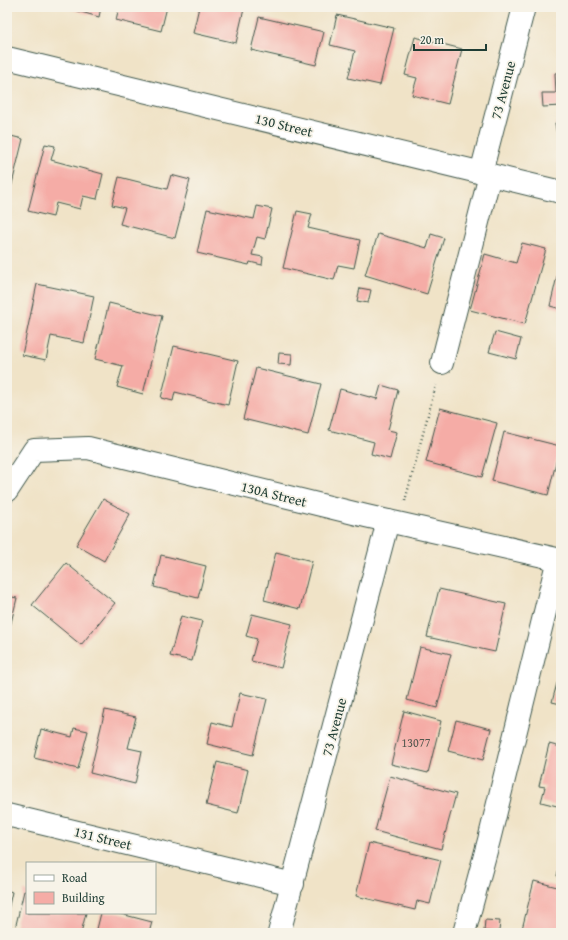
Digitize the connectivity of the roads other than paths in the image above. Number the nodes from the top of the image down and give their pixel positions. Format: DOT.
graph roads {
  1 [pos="524,7"];
  2 [pos="7,58"];
  3 [pos="486,174"];
  4 [pos="561,192"];
  5 [pos="442,363"];
  6 [pos="7,491"];
  7 [pos="388,521"];
  8 [pos="559,560"];
  9 [pos="7,815"];
  10 [pos="293,884"];
  11 [pos="279,933"];
  12 [pos="464,933"];
  1 -- 3 [label="street, 73 Avenue"];
  2 -- 3 [label="street, 130 Street"];
  3 -- 4 [label="street, 130 Street"];
  3 -- 5 [label="street, 73 Avenue"];
  6 -- 7 [label="street, 130A Street"];
  7 -- 8 [label="street, 130A Street"];
  7 -- 10 [label="street, 73 Avenue"];
  8 -- 12 [label="street"];
  9 -- 10 [label="street, 131 Street"];
  10 -- 11 [label="street, 73 Avenue"];
}
